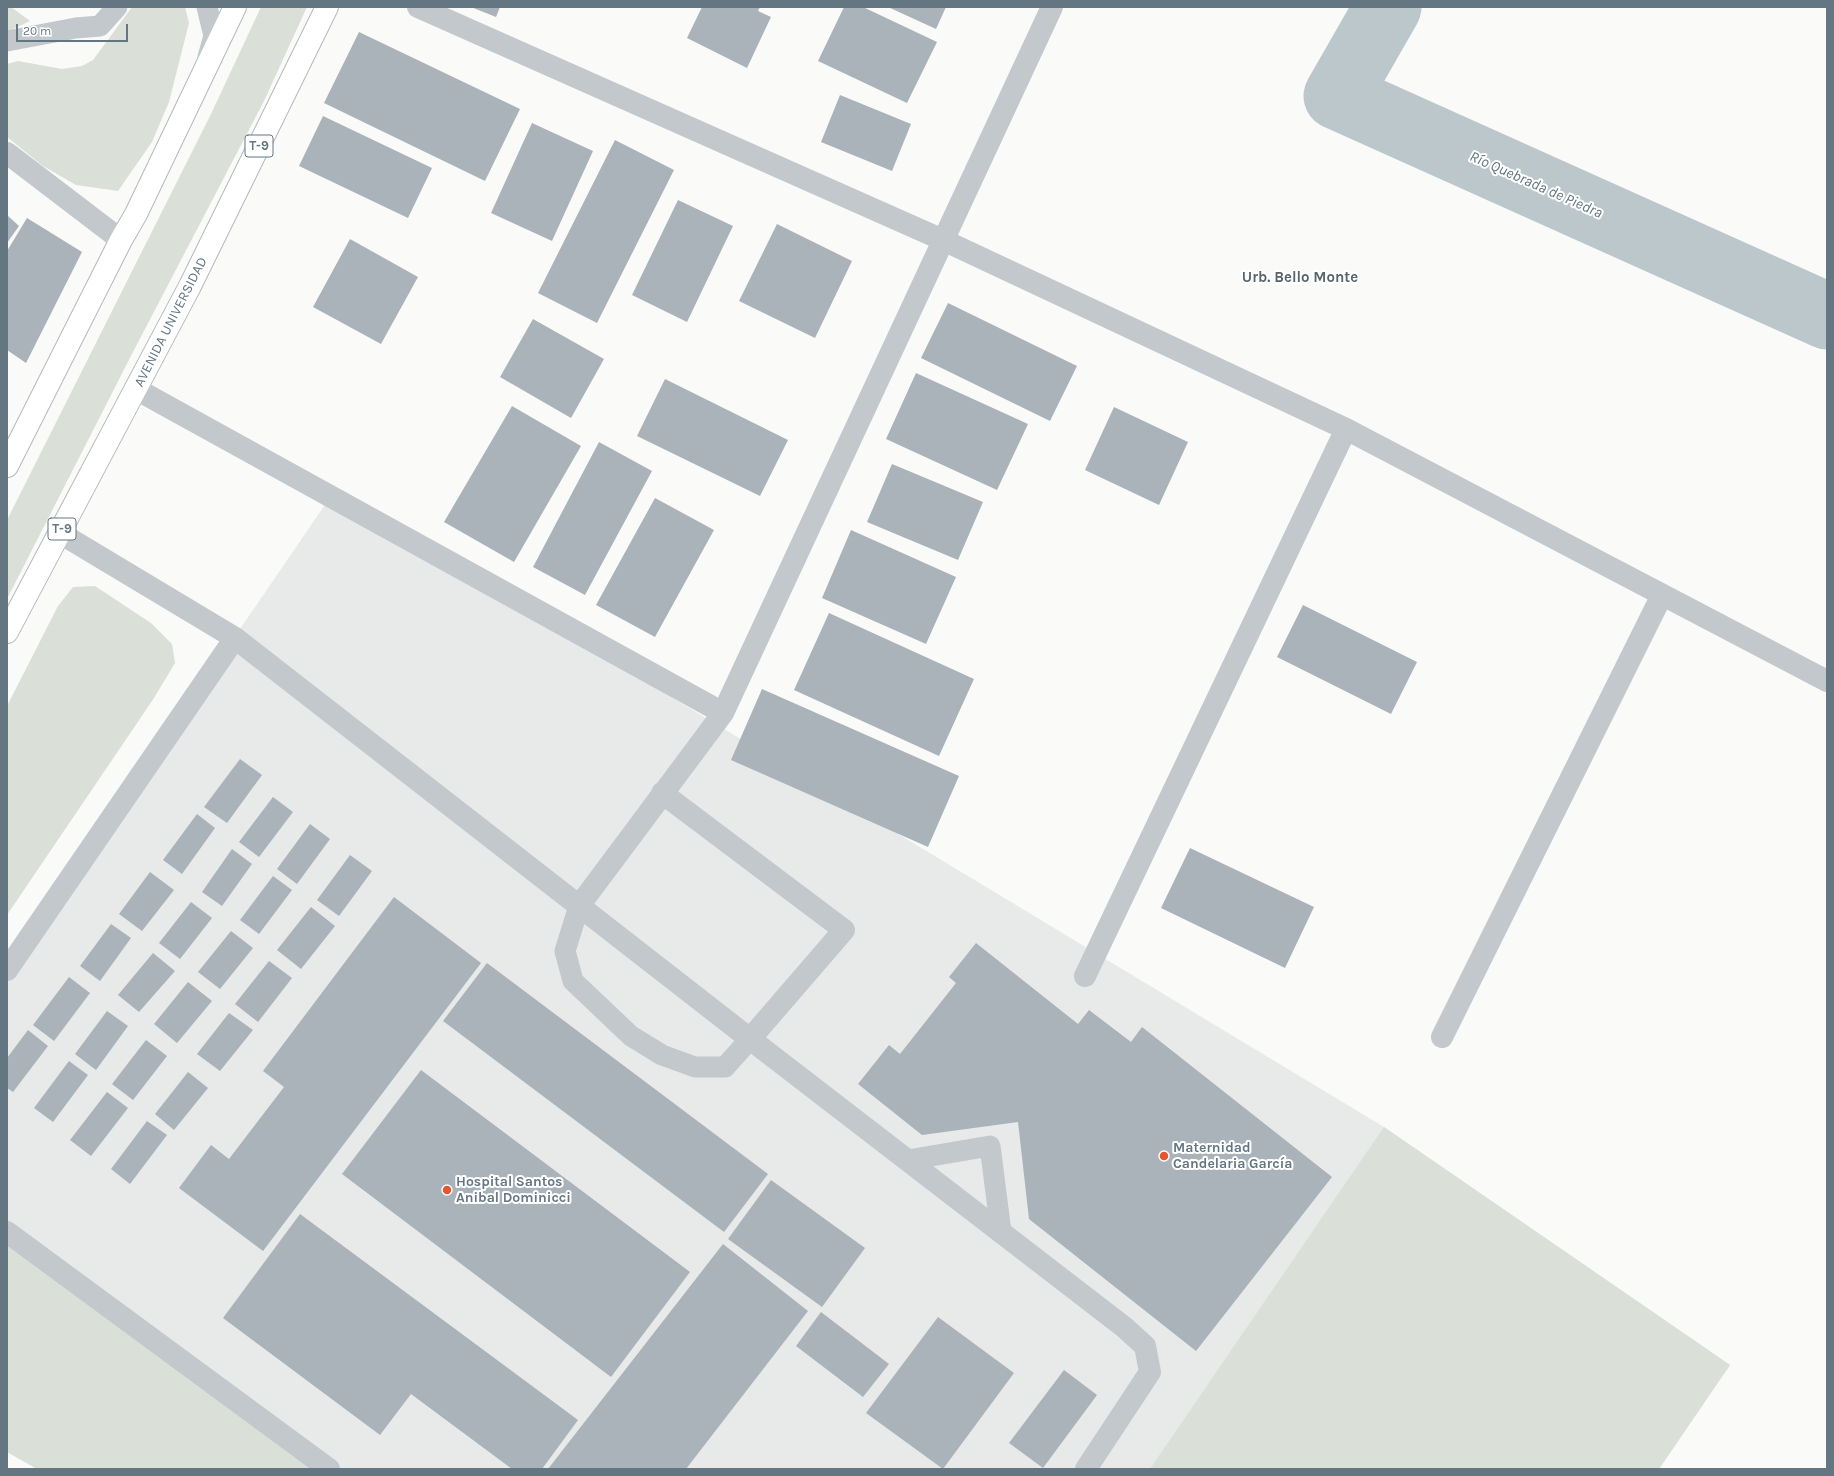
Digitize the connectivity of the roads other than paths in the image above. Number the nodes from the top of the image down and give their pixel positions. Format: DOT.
graph roads {
  1 [pos="117,7"];
  2 [pos="207,7"];
  3 [pos="235,7"];
  4 [pos="327,7"];
  5 [pos="418,7"];
  6 [pos="1052,7"];
  7 [pos="9,41"];
  8 [pos="204,71"];
  9 [pos="7,153"];
  10 [pos="121,240"];
  11 [pos="943,240"];
  12 [pos="136,389"];
  13 [pos="1346,428"];
  14 [pos="7,466"];
  15 [pos="60,533"];
  16 [pos="1662,595"];
  17 [pos="7,632"];
  18 [pos="235,638"];
  19 [pos="1827,681"];
  20 [pos="723,713"];
  21 [pos="662,793"];
  22 [pos="579,906"];
  23 [pos="7,970"];
  24 [pos="1085,976"];
  25 [pos="1442,1037"];
  26 [pos="750,1039"];
  27 [pos="908,1160"];
  28 [pos="7,1232"];
  29 [pos="1001,1232"];
  30 [pos="329,1469"];
  31 [pos="1086,1469"];
  1 -- 7 [label="lane"];
  2 -- 8 [label="lane"];
  3 -- 8 [label="highway"];
  4 -- 12 [label="highway, AVENIDA UNIVERSIDAD / T-9"];
  5 -- 11 [label="street"];
  6 -- 11 [label="street"];
  8 -- 10 [label="highway"];
  9 -- 10 [label="street"];
  10 -- 14 [label="highway"];
  11 -- 13 [label="street"];
  11 -- 20 [label="street"];
  12 -- 15 [label="highway, AVENIDA UNIVERSIDAD / T-9"];
  12 -- 20 [label="street"];
  13 -- 16 [label="street"];
  13 -- 24 [label="street"];
  15 -- 17 [label="highway, AVENIDA UNIVERSIDAD / T-9"];
  15 -- 18 [label="street"];
  16 -- 19 [label="street"];
  16 -- 25 [label="street"];
  18 -- 22 [label="street"];
  18 -- 23 [label="street"];
  20 -- 21 [label="street"];
  21 -- 22 [label="street"];
  21 -- 26 [label="street"];
  22 -- 26 [label="street"];
  22 -- 26 [label="lane"];
  26 -- 27 [label="street"];
  27 -- 29 [label="street"];
  27 -- 29 [label="lane"];
  28 -- 30 [label="street"];
  29 -- 31 [label="street"];
}
